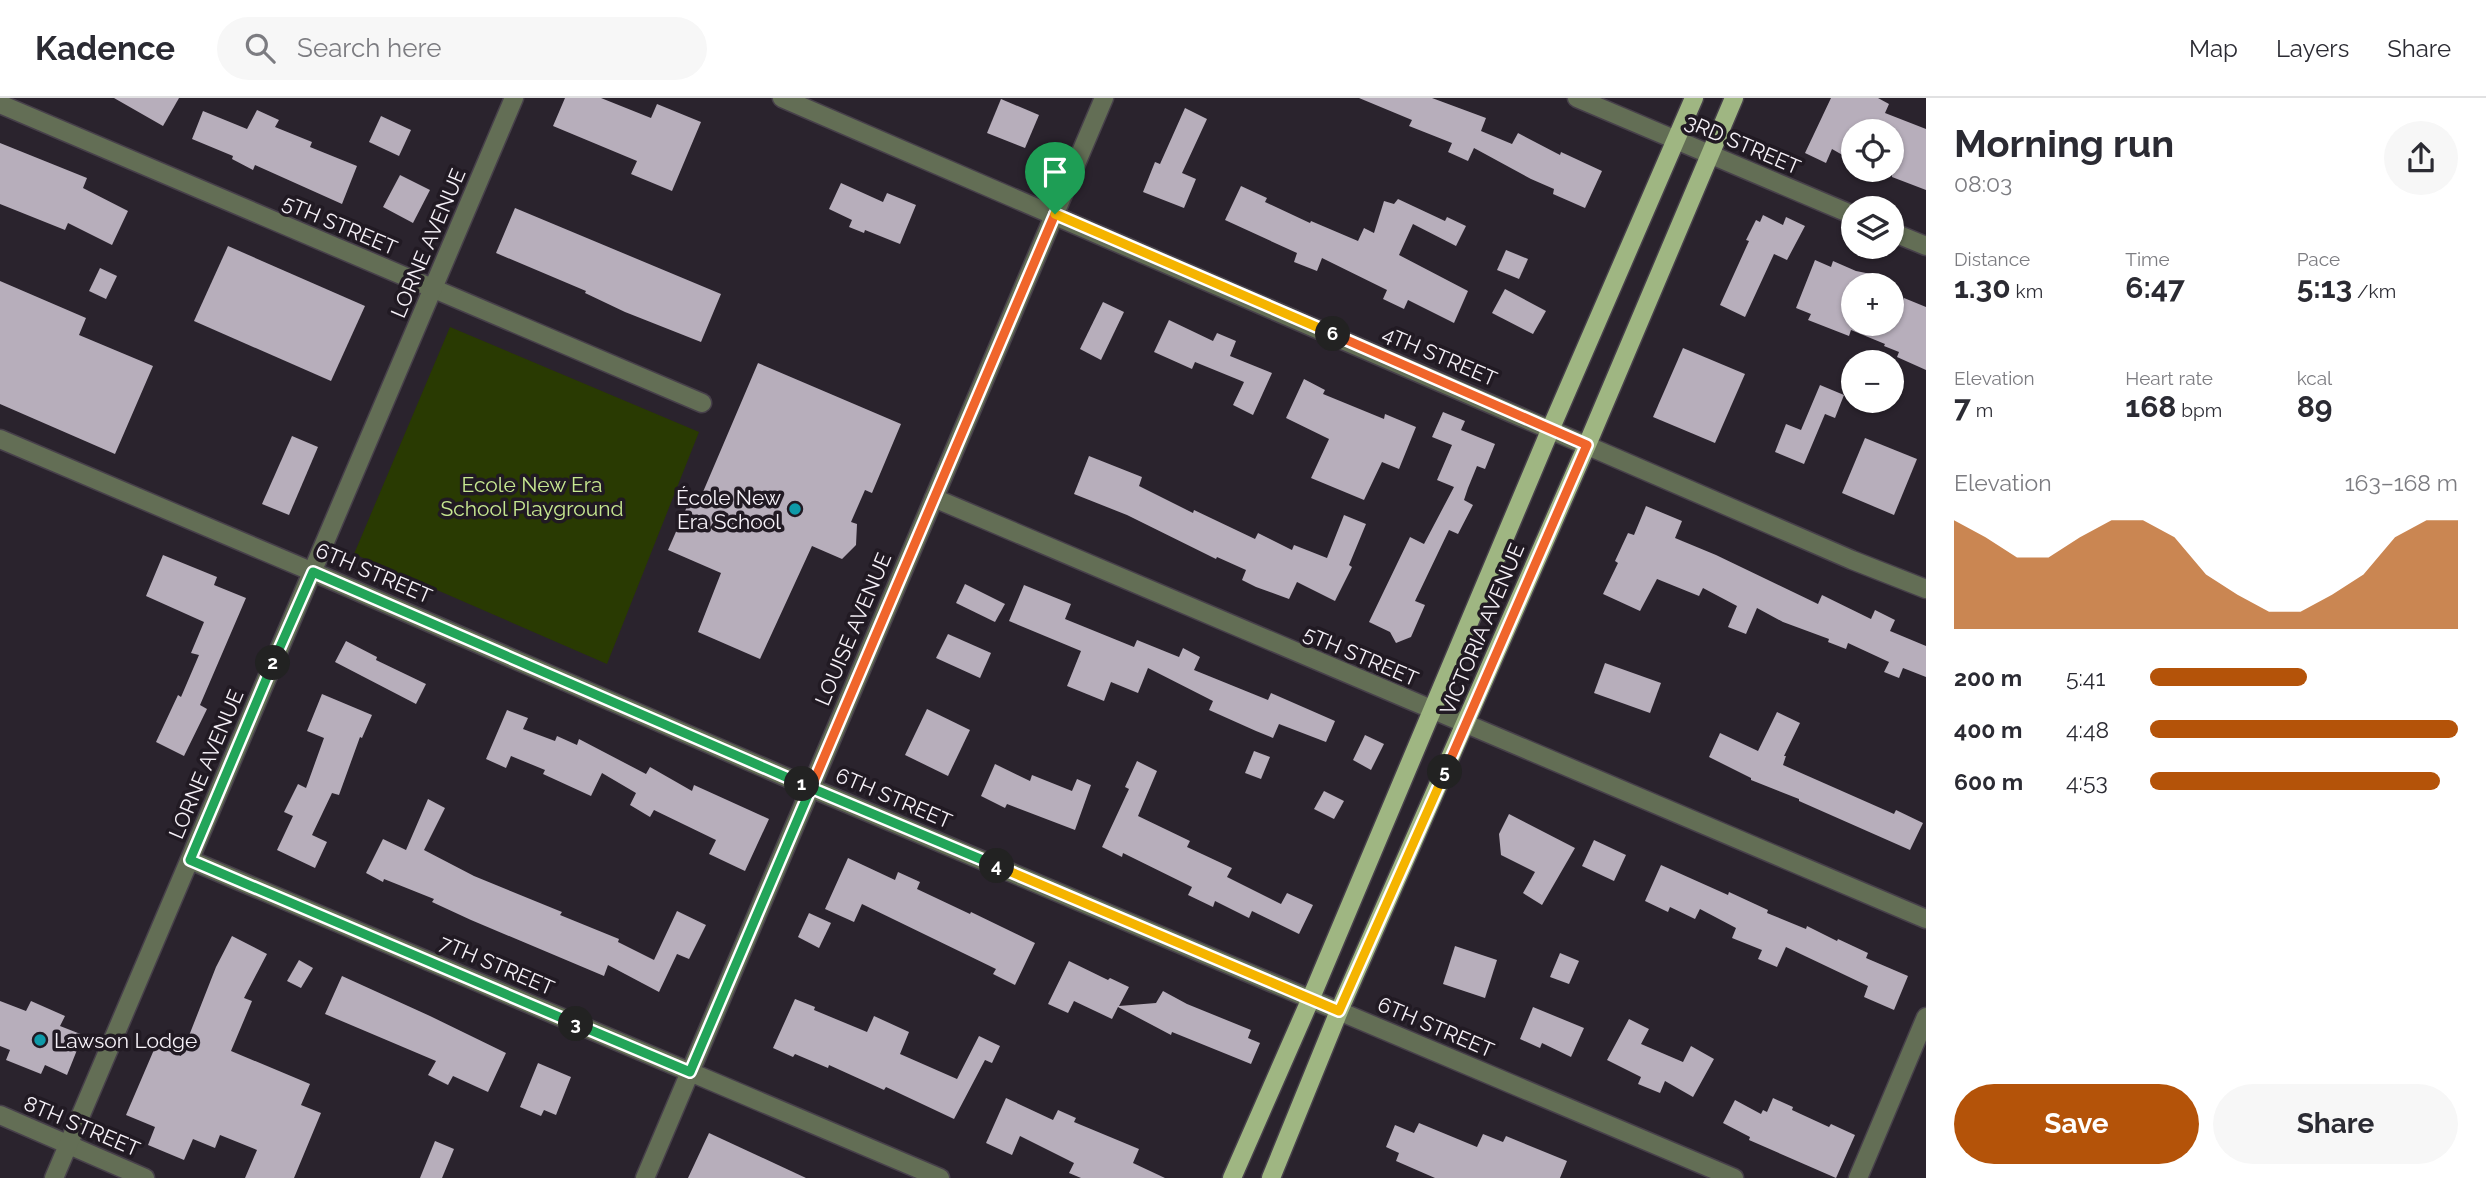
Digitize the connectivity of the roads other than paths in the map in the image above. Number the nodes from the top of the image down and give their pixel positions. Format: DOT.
graph roads {
  1 [pos="514,98"];
  2 [pos="782,98"];
  3 [pos="1104,98"];
  4 [pos="1577,98"];
  5 [pos="1694,98"];
  6 [pos="1734,98"];
  7 [pos="0,104"];
  8 [pos="1675,140"];
  9 [pos="1710,153"];
  10 [pos="1841,210"];
  11 [pos="1055,214"];
  12 [pos="1904,237"];
  13 [pos="1926,246"];
  14 [pos="433,289"];
  15 [pos="702,403"];
  16 [pos="1551,428"];
  17 [pos="0,439"];
  18 [pos="1587,445"];
  19 [pos="934,498"];
  20 [pos="313,572"];
  21 [pos="1926,589"];
  22 [pos="1432,711"];
  23 [pos="1465,724"];
  24 [pos="811,788"];
  25 [pos="190,860"];
  26 [pos="1926,919"];
  27 [pos="1311,998"];
  28 [pos="1339,1011"];
  29 [pos="1926,1017"];
  30 [pos="690,1072"];
  31 [pos="0,1115"];
  32 [pos="68,1145"];
  33 [pos="54,1178"];
  34 [pos="145,1178"];
  35 [pos="645,1178"];
  36 [pos="940,1178"];
  37 [pos="1232,1178"];
  38 [pos="1271,1178"];
  39 [pos="1734,1178"];
  40 [pos="1858,1178"];
  1 -- 14 [label="street, LORNE AVENUE"];
  2 -- 11 [label="street, 4TH STREET"];
  3 -- 11 [label="street, LOUISE AVENUE"];
  4 -- 8 [label="street, 3RD STREET"];
  5 -- 8 [label="main road, VICTORIA AVENUE"];
  6 -- 9 [label="main road, VICTORIA AVENUE"];
  7 -- 14 [label="street, 5TH STREET"];
  8 -- 9 [label="street, 3RD STREET"];
  8 -- 16 [label="main road, VICTORIA AVENUE"];
  9 -- 10 [label="street, 3RD STREET"];
  9 -- 18 [label="main road, VICTORIA AVENUE"];
  11 -- 16 [label="street, 4TH STREET"];
  11 -- 19 [label="street, LOUISE AVENUE"];
  12 -- 13 [label="street"];
  14 -- 15 [label="street, 5TH STREET"];
  14 -- 20 [label="street, LORNE AVENUE"];
  16 -- 18 [label="street, 4TH STREET"];
  16 -- 22 [label="main road, VICTORIA AVENUE"];
  17 -- 20 [label="street, 6TH STREET"];
  18 -- 21 [label="street, 4TH STREET"];
  18 -- 23 [label="main road, VICTORIA AVENUE"];
  19 -- 22 [label="street, 5TH STREET"];
  19 -- 24 [label="street, LOUISE AVENUE"];
  20 -- 24 [label="street, 6TH STREET"];
  20 -- 25 [label="street, LORNE AVENUE"];
  22 -- 23 [label="street, 5TH STREET"];
  22 -- 27 [label="main road, VICTORIA AVENUE"];
  23 -- 26 [label="street, 5TH STREET"];
  23 -- 28 [label="main road, VICTORIA AVENUE"];
  24 -- 27 [label="street, 6TH STREET"];
  24 -- 30 [label="street, LOUISE AVENUE"];
  25 -- 30 [label="street, 7TH STREET"];
  25 -- 32 [label="street, LORNE AVENUE"];
  27 -- 28 [label="street, 6TH STREET"];
  27 -- 37 [label="main road, VICTORIA AVENUE"];
  28 -- 38 [label="main road, VICTORIA AVENUE"];
  28 -- 39 [label="street, 6TH STREET"];
  29 -- 40 [label="street"];
  30 -- 35 [label="street, LOUISE AVENUE"];
  30 -- 36 [label="street, 7TH STREET"];
  31 -- 32 [label="street, 8TH STREET"];
  32 -- 33 [label="street, LORNE AVENUE"];
  32 -- 34 [label="street, 8TH STREET"];
}
